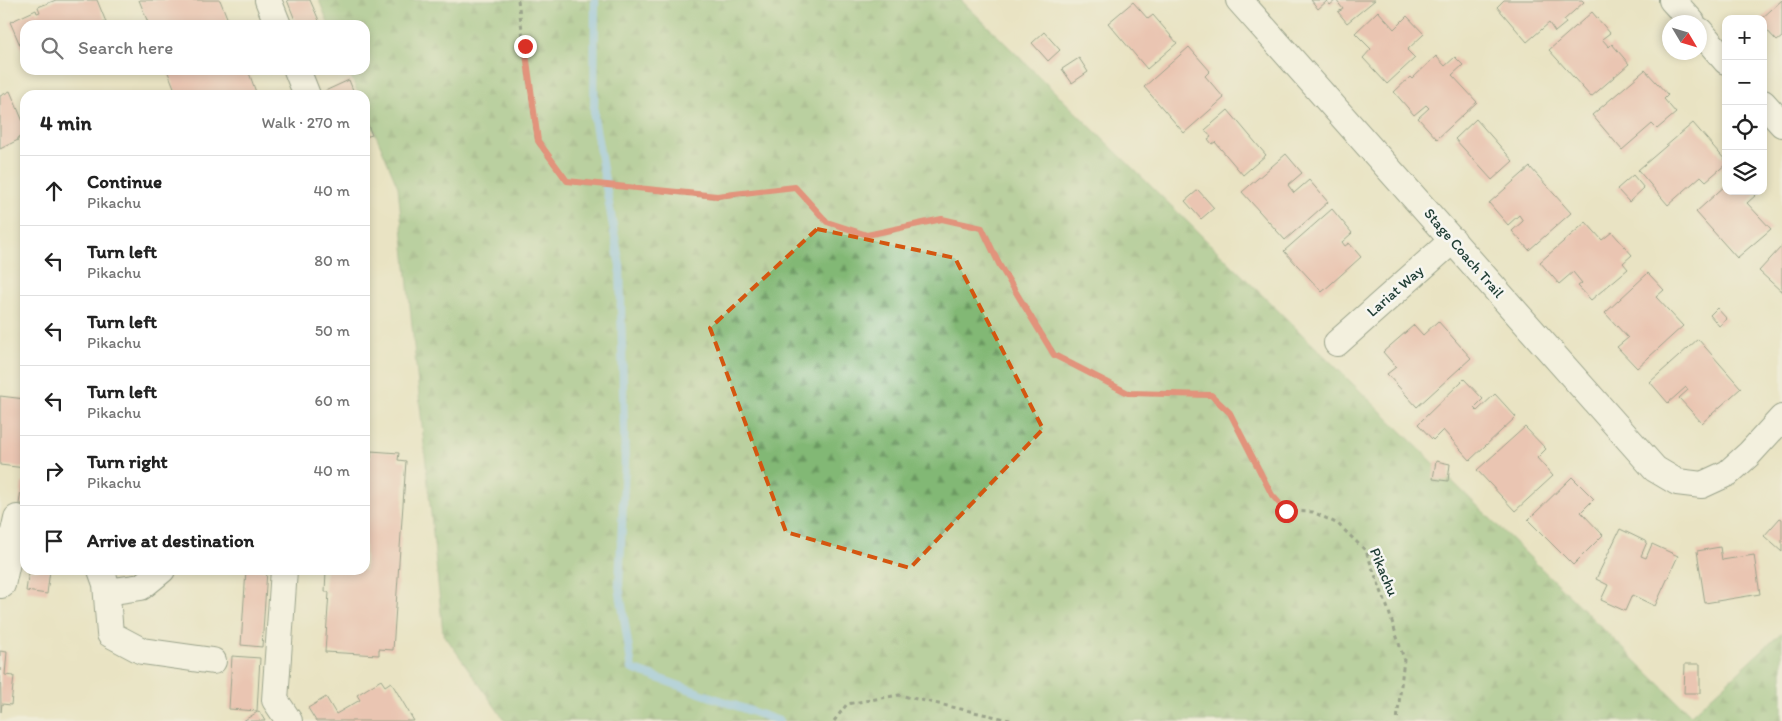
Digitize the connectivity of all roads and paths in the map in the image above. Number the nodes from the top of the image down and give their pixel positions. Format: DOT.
graph roads {
  1 [pos="268,0"];
  2 [pos="518,0"];
  3 [pos="1239,0"];
  4 [pos="1672,0"];
  5 [pos="1686,15"];
  6 [pos="276,20"];
  7 [pos="1707,39"];
  8 [pos="1725,60"];
  9 [pos="299,75"];
  10 [pos="305,90"];
  11 [pos="1765,105"];
  12 [pos="1782,124"];
  13 [pos="1453,240"];
  14 [pos="1337,342"];
  15 [pos="1782,418"];
  16 [pos="14,518"];
  17 [pos="156,575"];
  18 [pos="284,575"];
  19 [pos="104,581"];
  20 [pos="0,585"];
  21 [pos="213,661"];
  22 [pos="289,721"];
  23 [pos="834,721"];
  24 [pos="1014,721"];
  25 [pos="1397,721"];
  1 -- 6 [label="street"];
  2 -- 25 [label="path, Pikachu"];
  3 -- 13 [label="street, Stage Coach Trail"];
  4 -- 5 [label="street"];
  7 -- 8 [label="street"];
  9 -- 10 [label="street"];
  11 -- 12 [label="street"];
  13 -- 14 [label="street, Lariat Way"];
  13 -- 15 [label="street, Stage Coach Trail"];
  16 -- 20 [label="street"];
  17 -- 19 [label="street"];
  18 -- 22 [label="street"];
  19 -- 21 [label="street"];
  23 -- 24 [label="path"];
}
